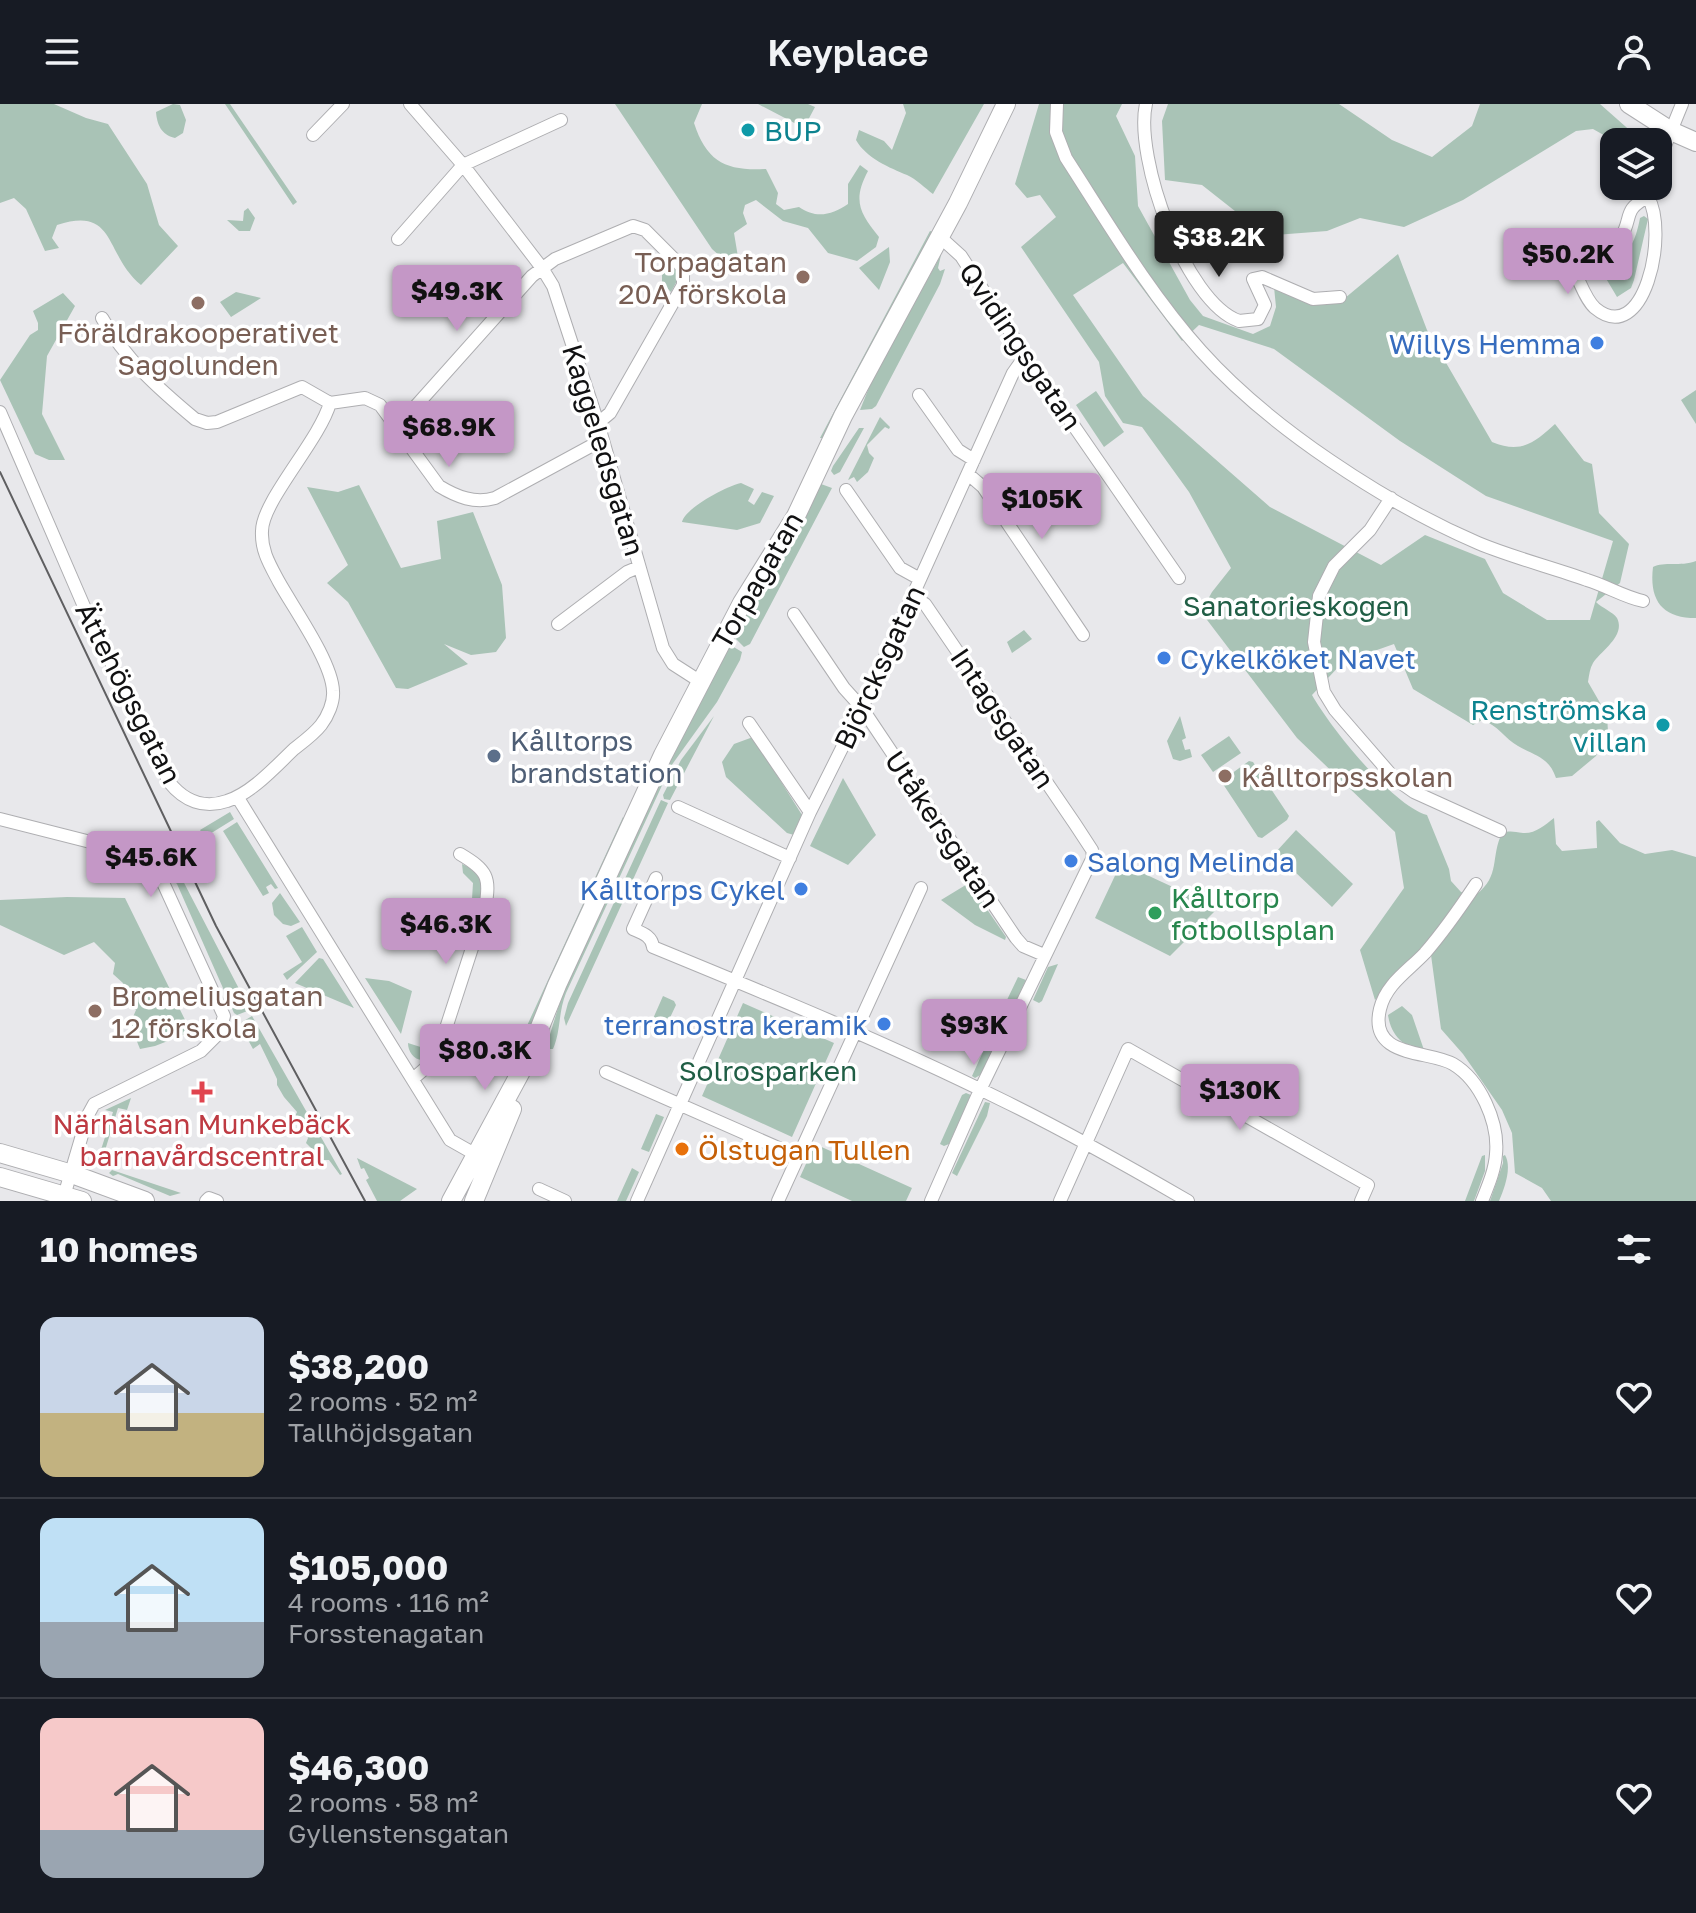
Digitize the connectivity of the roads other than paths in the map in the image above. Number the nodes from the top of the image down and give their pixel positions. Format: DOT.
graph roads {
  1 [pos="343,104"];
  2 [pos="410,104"];
  3 [pos="1006,104"];
  4 [pos="1057,104"];
  5 [pos="1146,104"];
  6 [pos="1629,104"];
  7 [pos="1682,104"];
  8 [pos="561,120"];
  9 [pos="1666,128"];
  10 [pos="1672,129"];
  11 [pos="1672,131"];
  12 [pos="313,135"];
  13 [pos="1696,142"];
  14 [pos="463,165"];
  15 [pos="1649,192"];
  16 [pos="940,237"];
  17 [pos="398,239"];
  18 [pos="542,268"];
  19 [pos="1340,297"];
  20 [pos="102,318"];
  21 [pos="1026,355"];
  22 [pos="919,395"];
  23 [pos="330,403"];
  24 [pos="0,412"];
  25 [pos="598,423"];
  26 [pos="398,426"];
  27 [pos="602,440"];
  28 [pos="974,460"];
  29 [pos="968,474"];
  30 [pos="846,490"];
  31 [pos="1391,498"];
  32 [pos="639,567"];
  33 [pos="1179,578"];
  34 [pos="920,579"];
  35 [pos="912,596"];
  36 [pos="1643,601"];
  37 [pos="794,614"];
  38 [pos="1090,618"];
  39 [pos="558,624"];
  40 [pos="701,682"];
  41 [pos="862,708"];
  42 [pos="749,723"];
  43 [pos="238,798"];
  44 [pos="678,807"];
  45 [pos="810,812"];
  46 [pos="0,819"];
  47 [pos="1500,831"];
  48 [pos="460,854"];
  49 [pos="790,858"];
  50 [pos="656,878"];
  51 [pos="1476,884"];
  52 [pos="921,888"];
  53 [pos="1044,955"];
  54 [pos="736,981"];
  55 [pos="856,1034"];
  56 [pos="606,1072"];
  57 [pos="414,1078"];
  58 [pos="980,1090"];
  59 [pos="679,1105"];
  60 [pos="1086,1143"];
  61 [pos="0,1153"];
  62 [pos="799,1157"];
  63 [pos="483,1158"];
  64 [pos="72,1174"];
  65 [pos="0,1177"];
  66 [pos="539,1189"];
  67 [pos="73,1198"];
  68 [pos="145,1201"];
  69 [pos="206,1201"];
  70 [pos="217,1201"];
  71 [pos="451,1201"];
  72 [pos="462,1201"];
  73 [pos="474,1201"];
  74 [pos="565,1201"];
  75 [pos="637,1201"];
  76 [pos="778,1201"];
  77 [pos="931,1201"];
  78 [pos="1060,1201"];
  79 [pos="1188,1201"];
  80 [pos="1361,1201"];
  81 [pos="1482,1201"];
  1 -- 12 [label="street"];
  2 -- 14 [label="street, Kaggeledsgatan"];
  3 -- 16 [label="street, Torpagatan"];
  4 -- 31 [label="street"];
  5 -- 19 [label="street"];
  6 -- 9 [label="street"];
  7 -- 10 [label="street"];
  8 -- 14 [label="street"];
  11 -- 13 [label="street"];
  14 -- 17 [label="street"];
  14 -- 18 [label="street, Kaggeledsgatan"];
  15 -- 15 [label="street"];
  16 -- 21 [label="street, Qvidingsgatan"];
  16 -- 40 [label="street, Torpagatan"];
  18 -- 25 [label="street, Kaggeledsgatan"];
  18 -- 25 [label="street"];
  18 -- 26 [label="street"];
  20 -- 23 [label="street"];
  21 -- 28 [label="street, Björcksgatan"];
  21 -- 33 [label="street, Qvidingsgatan"];
  22 -- 28 [label="street"];
  23 -- 26 [label="street"];
  23 -- 43 [label="street"];
  24 -- 43 [label="street, Ättehögsgatan"];
  25 -- 27 [label="street, Kaggeledsgatan"];
  26 -- 27 [label="street"];
  27 -- 32 [label="street, Kaggeledsgatan"];
  28 -- 29 [label="street, Björcksgatan"];
  29 -- 34 [label="street, Björcksgatan"];
  29 -- 38 [label="street"];
  30 -- 34 [label="street"];
  31 -- 36 [label="street"];
  31 -- 47 [label="street"];
  32 -- 39 [label="street"];
  32 -- 40 [label="street, Kaggeledsgatan"];
  34 -- 35 [label="street, Björcksgatan"];
  35 -- 41 [label="street, Björcksgatan"];
  35 -- 53 [label="street, Intagsgatan"];
  37 -- 41 [label="street, Utåkersgatan"];
  40 -- 63 [label="street, Torpagatan"];
  41 -- 45 [label="street, Björcksgatan"];
  41 -- 53 [label="street, Utåkersgatan"];
  42 -- 45 [label="street"];
  43 -- 57 [label="street"];
  44 -- 49 [label="street"];
  45 -- 49 [label="street, Björcksgatan"];
  46 -- 64 [label="street"];
  48 -- 57 [label="street"];
  49 -- 54 [label="street, Björcksgatan"];
  50 -- 54 [label="street"];
  51 -- 81 [label="street"];
  52 -- 55 [label="street"];
  53 -- 58 [label="street"];
  54 -- 55 [label="street"];
  54 -- 59 [label="street, Björcksgatan"];
  55 -- 58 [label="street"];
  55 -- 62 [label="street"];
  56 -- 59 [label="street"];
  57 -- 63 [label="street"];
  58 -- 60 [label="street"];
  58 -- 77 [label="street"];
  59 -- 62 [label="street"];
  59 -- 75 [label="street, Björcksgatan"];
  60 -- 78 [label="street"];
  60 -- 79 [label="street"];
  60 -- 80 [label="street"];
  61 -- 64 [label="street"];
  62 -- 76 [label="street"];
  63 -- 71 [label="street, Torpagatan"];
  63 -- 72 [label="street, Torpagatan"];
  63 -- 73 [label="street, Torpagatan"];
  64 -- 67 [label="street"];
  64 -- 68 [label="street"];
  65 -- 67 [label="street"];
  66 -- 74 [label="street"];
  69 -- 70 [label="street"];
}
